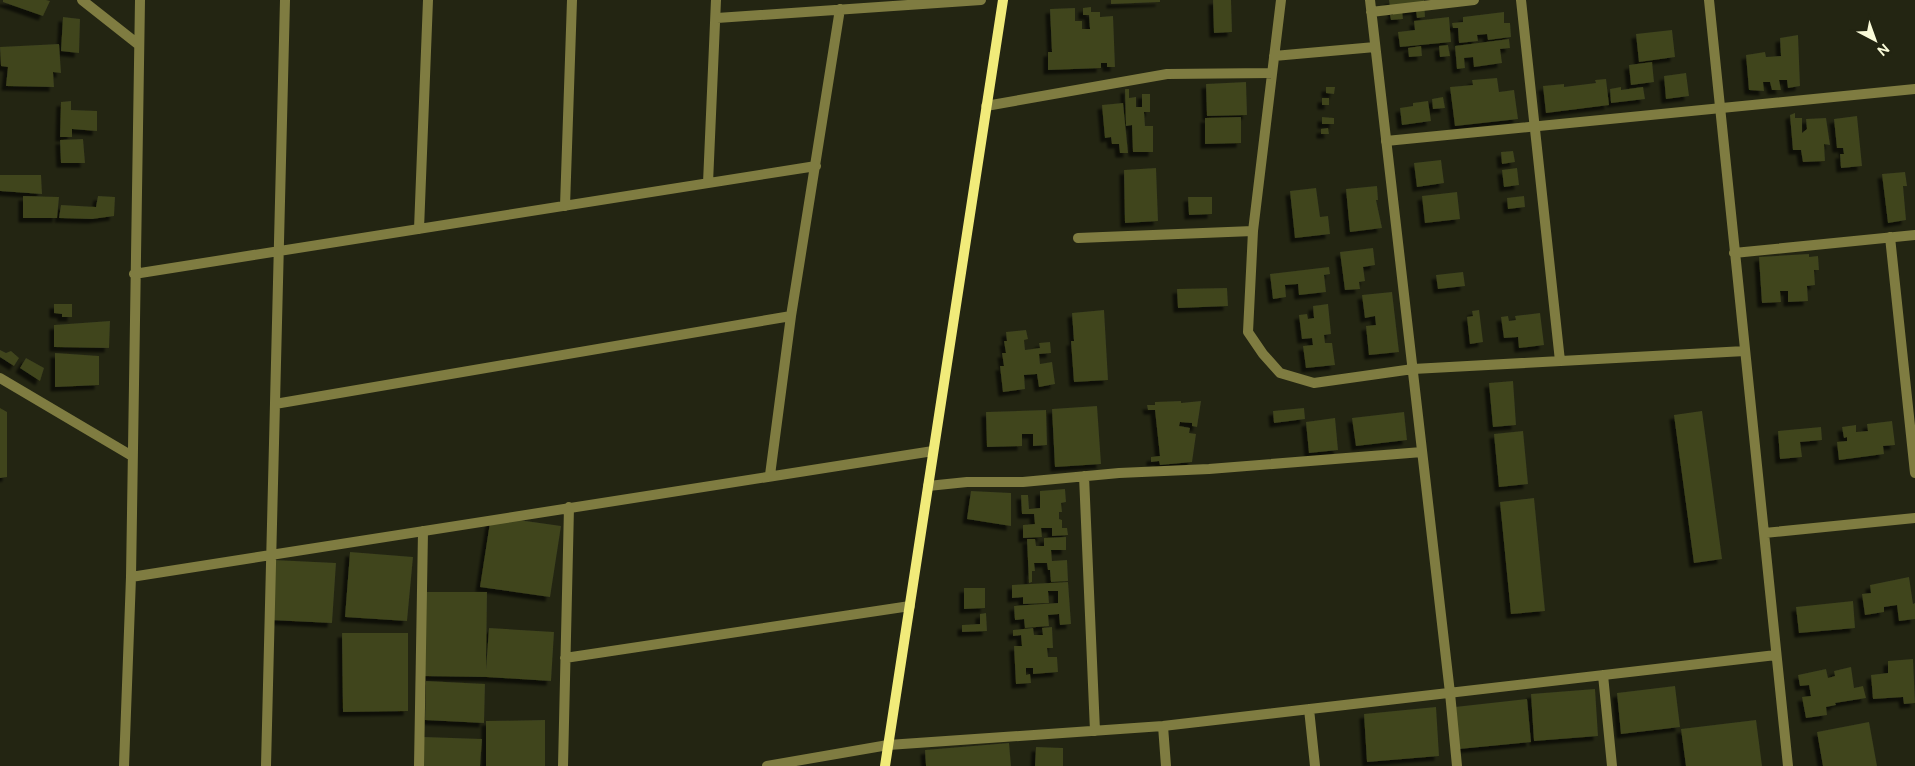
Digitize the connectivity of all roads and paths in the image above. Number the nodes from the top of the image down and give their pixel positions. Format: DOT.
graph roads {
  1 [pos="82,0"];
  2 [pos="140,0"];
  3 [pos="285,0"];
  4 [pos="428,0"];
  5 [pos="572,0"];
  6 [pos="716,0"];
  7 [pos="981,0"];
  8 [pos="1003,0"];
  9 [pos="1281,0"];
  10 [pos="1370,0"];
  11 [pos="1474,0"];
  12 [pos="1521,0"];
  13 [pos="1709,0"];
  14 [pos="840,9"];
  15 [pos="1371,12"];
  16 [pos="717,18"];
  17 [pos="139,45"];
  18 [pos="1375,47"];
  19 [pos="1274,56"];
  20 [pos="1272,73"];
  21 [pos="1915,88"];
  22 [pos="986,106"];
  23 [pos="1720,107"];
  24 [pos="1535,126"];
  25 [pos="1386,140"];
  26 [pos="816,166"];
  27 [pos="708,183"];
  28 [pos="565,206"];
  29 [pos="419,228"];
  30 [pos="1253,231"];
  31 [pos="1915,235"];
  32 [pos="1890,237"];
  33 [pos="1078,238"];
  34 [pos="278,252"];
  35 [pos="1734,253"];
  36 [pos="134,274"];
  37 [pos="791,316"];
  38 [pos="1745,352"];
  39 [pos="1560,361"];
  40 [pos="1413,369"];
  41 [pos="0,378"];
  42 [pos="275,404"];
  43 [pos="1913,430"];
  44 [pos="934,451"];
  45 [pos="1422,452"];
  46 [pos="132,456"];
  47 [pos="1915,473"];
  48 [pos="770,475"];
  49 [pos="1084,476"];
  50 [pos="928,486"];
  51 [pos="569,507"];
  52 [pos="1915,518"];
  53 [pos="422,530"];
  54 [pos="1764,533"];
  55 [pos="271,555"];
  56 [pos="131,577"];
  57 [pos="910,606"];
  58 [pos="1776,655"];
  59 [pos="565,658"];
  60 [pos="1603,675"];
  61 [pos="1450,693"];
  62 [pos="1310,709"];
  63 [pos="1162,726"];
  64 [pos="1095,731"];
  65 [pos="888,745"];
  66 [pos="124,766"];
  67 [pos="266,766"];
  68 [pos="419,766"];
  69 [pos="563,766"];
  70 [pos="767,766"];
  71 [pos="885,766"];
  72 [pos="1166,766"];
  73 [pos="1315,766"];
  74 [pos="1457,766"];
  75 [pos="1612,766"];
  76 [pos="1788,766"];
  1 -- 17 [label="street"];
  2 -- 17 [label="street"];
  3 -- 34 [label="street"];
  4 -- 29 [label="street"];
  5 -- 28 [label="street"];
  6 -- 16 [label="street"];
  7 -- 14 [label="street"];
  8 -- 22 [label="street"];
  9 -- 19 [label="street"];
  10 -- 15 [label="street"];
  11 -- 15 [label="street"];
  12 -- 24 [label="street"];
  13 -- 23 [label="street"];
  14 -- 16 [label="street"];
  14 -- 26 [label="street"];
  15 -- 18 [label="street"];
  16 -- 27 [label="street"];
  17 -- 36 [label="street"];
  18 -- 19 [label="street"];
  18 -- 25 [label="street"];
  19 -- 20 [label="street"];
  20 -- 22 [label="street"];
  20 -- 30 [label="street"];
  21 -- 23 [label="street"];
  22 -- 44 [label="street"];
  23 -- 24 [label="street"];
  23 -- 35 [label="street"];
  24 -- 25 [label="street"];
  24 -- 39 [label="street"];
  25 -- 40 [label="street"];
  26 -- 27 [label="street"];
  26 -- 37 [label="street"];
  27 -- 28 [label="street"];
  28 -- 29 [label="street"];
  29 -- 34 [label="street"];
  30 -- 33 [label="street"];
  30 -- 40 [label="street"];
  31 -- 32 [label="street"];
  32 -- 35 [label="street"];
  32 -- 43 [label="street"];
  34 -- 36 [label="street"];
  34 -- 42 [label="street"];
  35 -- 38 [label="street"];
  36 -- 46 [label="street"];
  37 -- 42 [label="street"];
  37 -- 48 [label="street"];
  38 -- 39 [label="street"];
  38 -- 54 [label="street"];
  39 -- 40 [label="street"];
  40 -- 45 [label="street"];
  41 -- 46 [label="street"];
  42 -- 55 [label="street"];
  43 -- 47 [label="street"];
  44 -- 48 [label="street"];
  44 -- 50 [label="street"];
  45 -- 49 [label="street"];
  45 -- 61 [label="street"];
  46 -- 56 [label="street"];
  48 -- 51 [label="street"];
  49 -- 50 [label="street"];
  49 -- 64 [label="street"];
  50 -- 57 [label="street"];
  51 -- 53 [label="street"];
  51 -- 59 [label="street"];
  52 -- 54 [label="street"];
  53 -- 55 [label="street"];
  53 -- 68 [label="street"];
  54 -- 58 [label="street"];
  55 -- 56 [label="street"];
  55 -- 67 [label="street"];
  56 -- 66 [label="street"];
  57 -- 59 [label="street"];
  57 -- 65 [label="street"];
  58 -- 60 [label="street"];
  58 -- 76 [label="street"];
  59 -- 69 [label="street"];
  60 -- 61 [label="street"];
  60 -- 75 [label="street"];
  61 -- 62 [label="street"];
  61 -- 74 [label="street"];
  62 -- 63 [label="street"];
  62 -- 73 [label="street"];
  63 -- 64 [label="street"];
  63 -- 72 [label="street"];
  64 -- 65 [label="street"];
  65 -- 70 [label="street"];
  65 -- 71 [label="street"];
}
